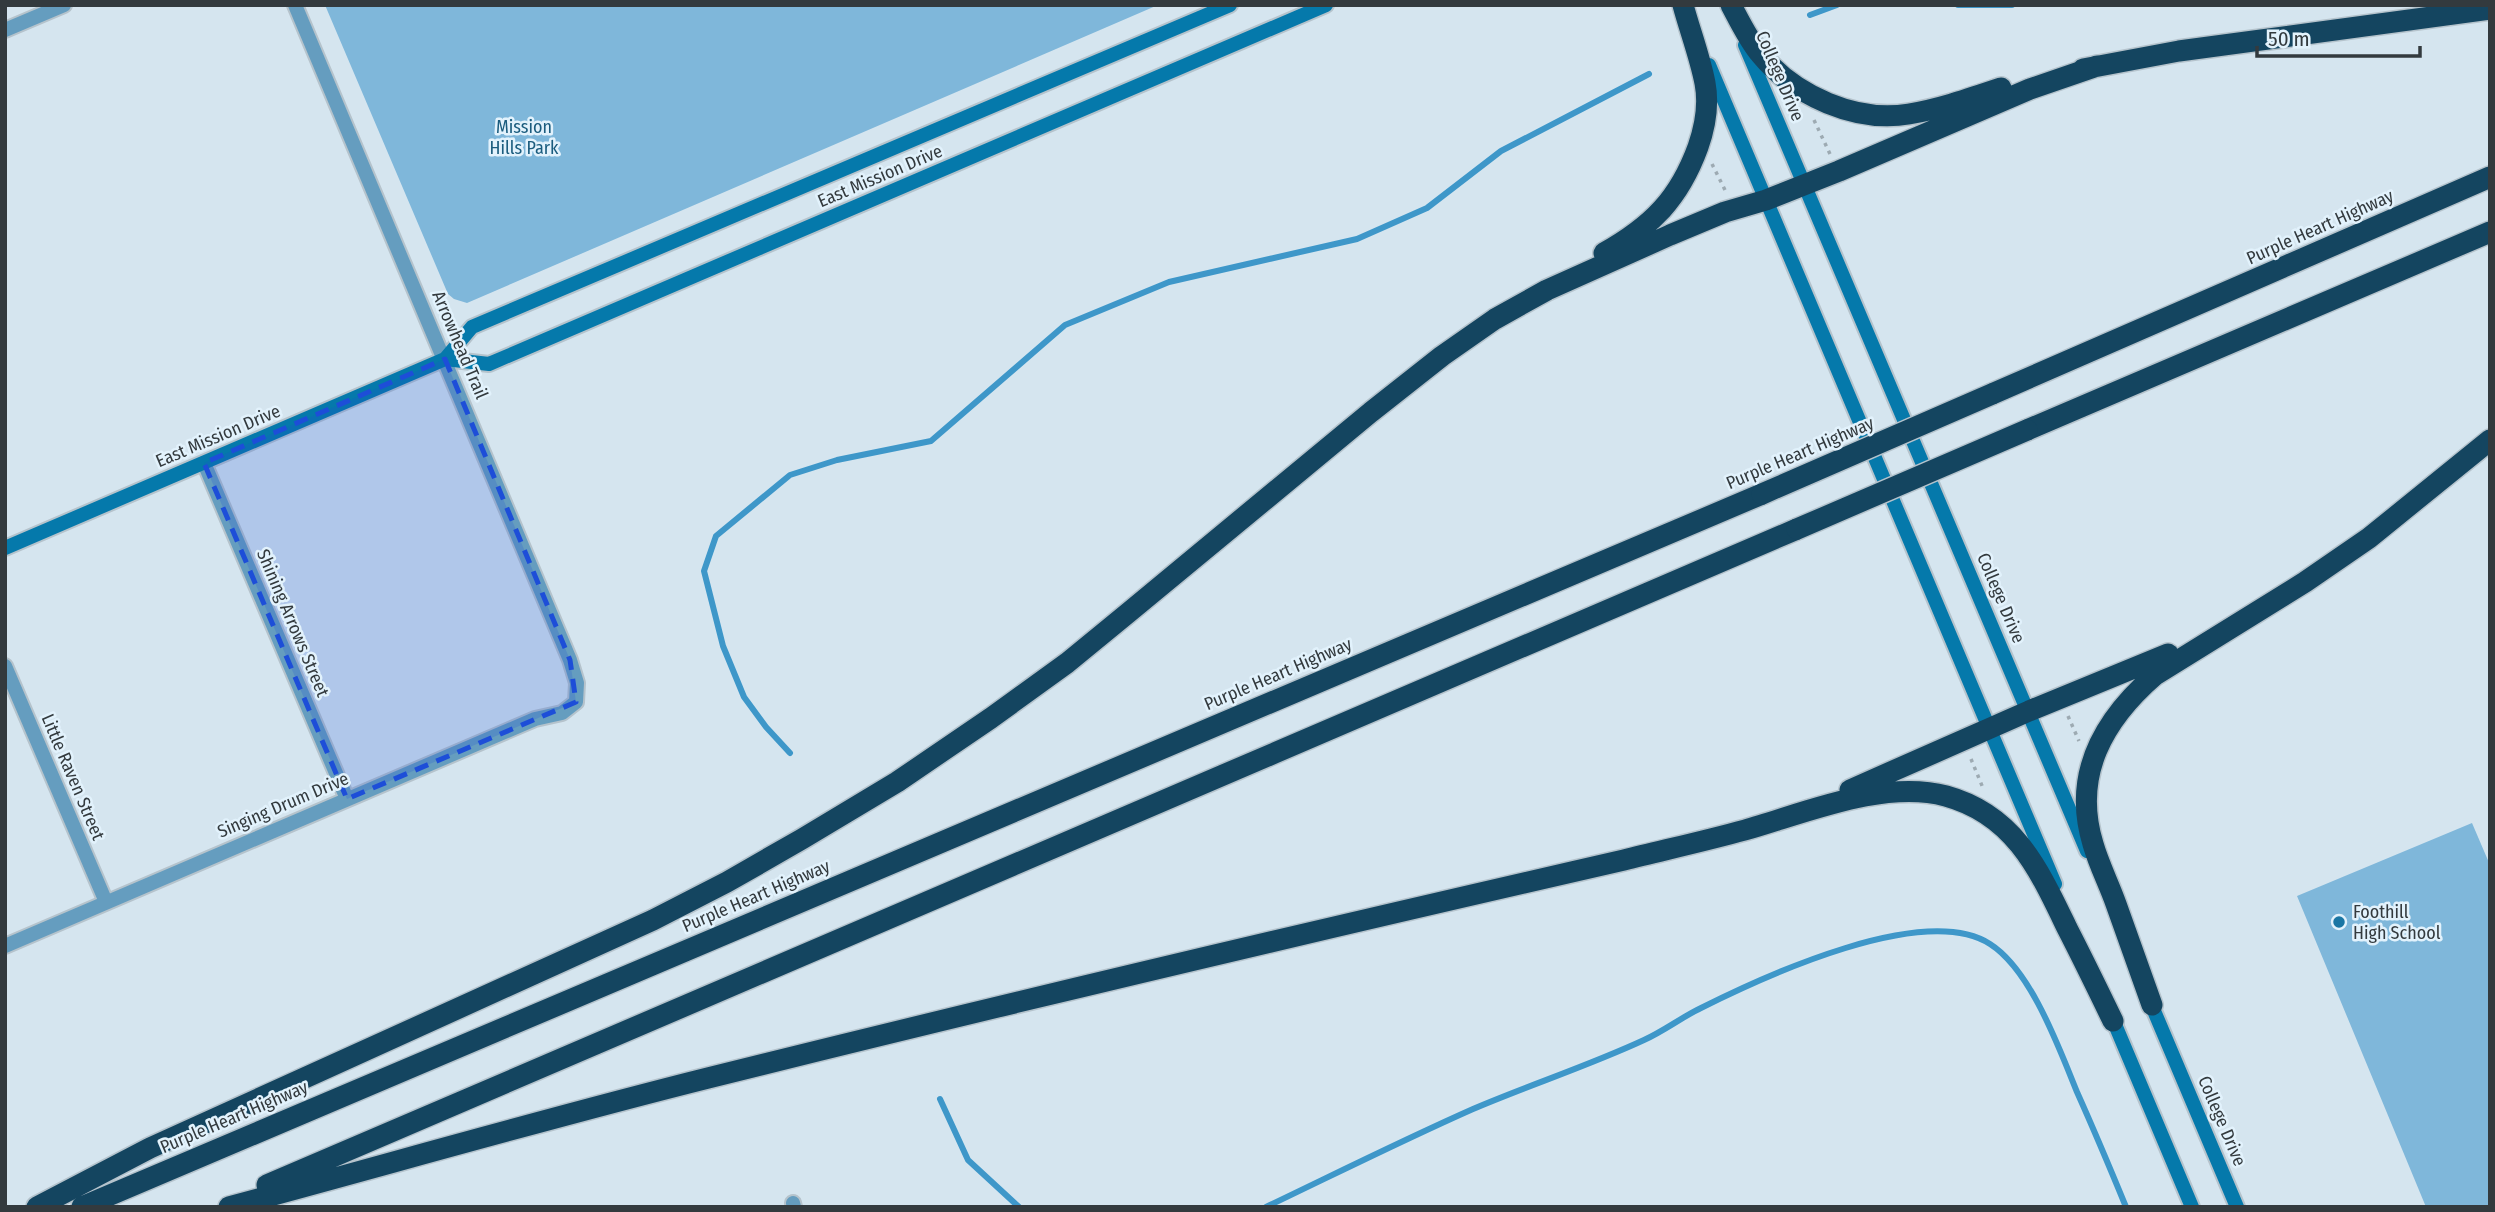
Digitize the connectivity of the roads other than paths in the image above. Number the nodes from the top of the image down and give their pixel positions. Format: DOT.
graph roads {
  1 [pos="64,5"];
  2 [pos="295,5"];
  3 [pos="1230,5"];
  4 [pos="1326,5"];
  5 [pos="1683,5"];
  6 [pos="1729,5"];
  7 [pos="2490,9"];
  8 [pos="5,30"];
  9 [pos="2098,66"];
  10 [pos="2490,177"];
  11 [pos="1805,184"];
  12 [pos="1766,200"];
  13 [pos="2490,232"];
  14 [pos="1547,290"];
  15 [pos="445,359"];
  16 [pos="2490,440"];
  17 [pos="204,463"];
  18 [pos="5,548"];
  19 [pos="2244,620"];
  20 [pos="5,666"];
  21 [pos="576,702"];
  22 [pos="2029,711"];
  23 [pos="1989,729"];
  24 [pos="347,799"];
  25 [pos="1781,820"];
  26 [pos="106,902"];
  27 [pos="5,946"];
  28 [pos="2152,1005"];
  29 [pos="2113,1021"];
  30 [pos="37,1207"];
  31 [pos="82,1207"];
  32 [pos="217,1207"];
  33 [pos="229,1207"];
  34 [pos="2192,1207"];
  35 [pos="2237,1207"];
  1 -- 8 [label="street"];
  2 -- 15 [label="street, Arrowhead Trail"];
  3 -- 15 [label="main road, East Mission Drive"];
  4 -- 15 [label="main road, East Mission Drive"];
  5 -- 12 [label="main road"];
  5 -- 14 [label="highway"];
  6 -- 9 [label="highway"];
  6 -- 11 [label="main road, College Drive"];
  7 -- 9 [label="highway"];
  9 -- 11 [label="highway"];
  10 -- 31 [label="highway, Purple Heart Highway, bridge"];
  11 -- 12 [label="highway"];
  11 -- 22 [label="main road, College Drive"];
  12 -- 14 [label="highway"];
  12 -- 23 [label="main road"];
  13 -- 32 [label="highway, bridge"];
  14 -- 30 [label="highway"];
  15 -- 17 [label="main road, East Mission Drive"];
  15 -- 21 [label="street, Arrowhead Trail"];
  16 -- 19 [label="highway"];
  17 -- 18 [label="main road, East Mission Drive"];
  17 -- 24 [label="street, Shining Arrows Street"];
  19 -- 22 [label="highway"];
  19 -- 28 [label="highway"];
  20 -- 26 [label="street, Little Raven Street"];
  21 -- 24 [label="street, Singing Drum Drive"];
  22 -- 23 [label="highway"];
  22 -- 28 [label="main road, College Drive"];
  23 -- 25 [label="highway"];
  23 -- 29 [label="main road"];
  24 -- 26 [label="street, Singing Drum Drive"];
  25 -- 29 [label="highway"];
  25 -- 33 [label="highway"];
  26 -- 27 [label="street, Singing Drum Drive"];
  28 -- 35 [label="main road, College Drive"];
  29 -- 34 [label="main road"];
}
